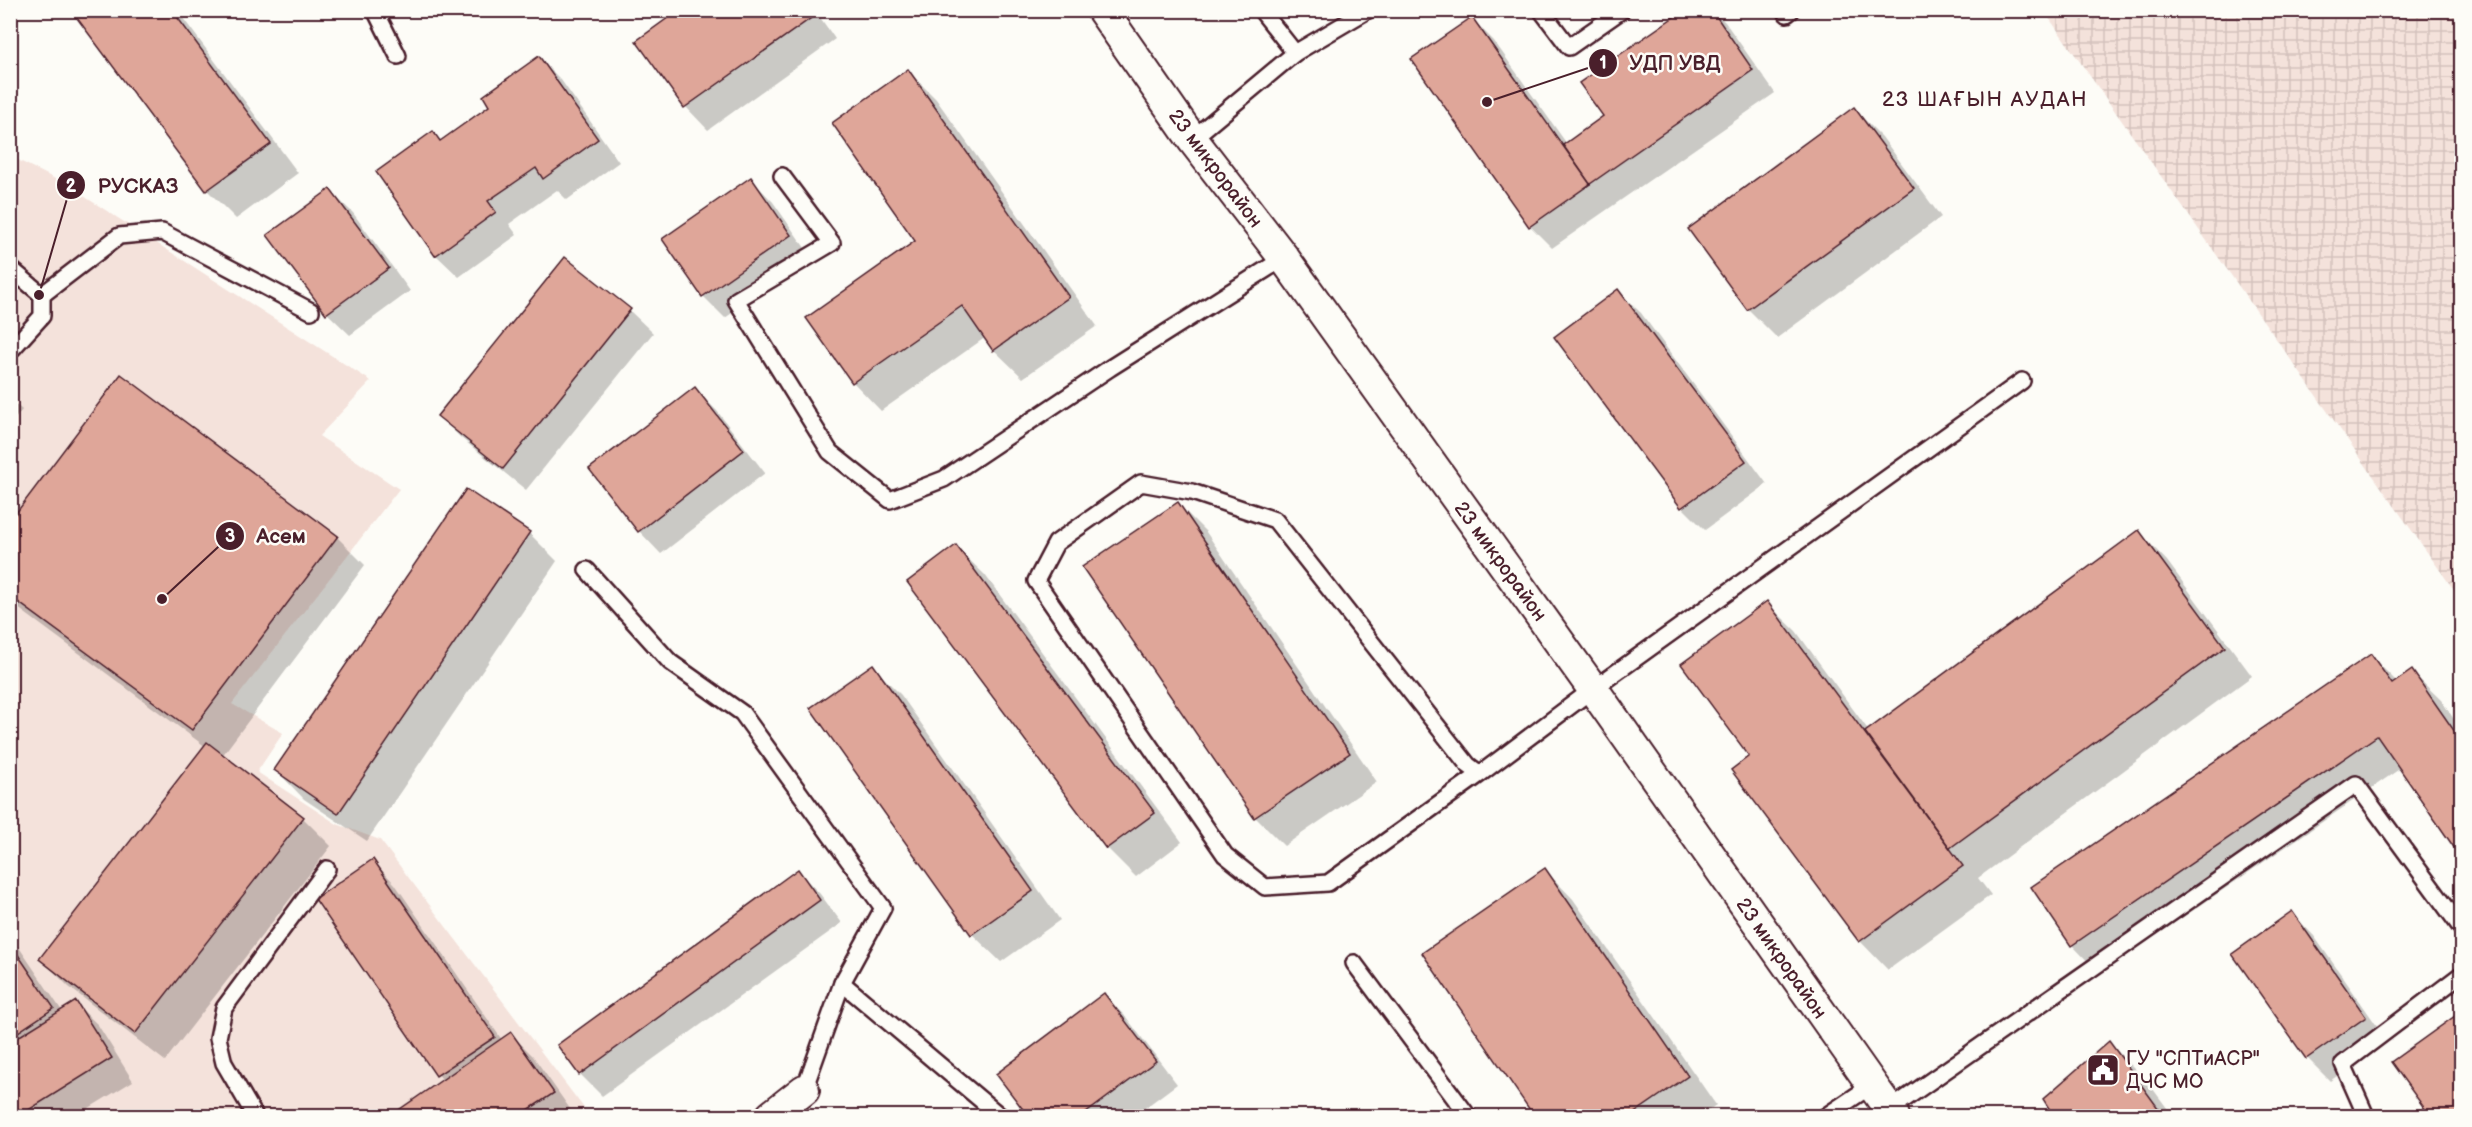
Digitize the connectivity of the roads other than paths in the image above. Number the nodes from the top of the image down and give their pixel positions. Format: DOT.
graph roads {
  1 [pos="375,10"];
  2 [pos="1102,10"];
  3 [pos="1261,10"];
  4 [pos="1368,10"];
  5 [pos="1541,10"];
  6 [pos="1622,10"];
  7 [pos="1295,53"];
  8 [pos="398,56"];
  9 [pos="1192,139"];
  10 [pos="782,176"];
  11 [pos="1284,258"];
  12 [pos="10,268"];
  13 [pos="42,295"];
  14 [pos="311,311"];
  15 [pos="10,348"];
  16 [pos="2022,381"];
  17 [pos="587,570"];
  18 [pos="1593,688"];
  19 [pos="1480,774"];
  20 [pos="327,869"];
  21 [pos="2462,929"];
  22 [pos="1354,963"];
  23 [pos="2462,974"];
  24 [pos="842,983"];
  25 [pos="1872,1085"];
  26 [pos="804,1090"];
  27 [pos="1892,1113"];
  28 [pos="255,1116"];
  29 [pos="771,1116"];
  30 [pos="1000,1116"];
  31 [pos="1468,1116"];
  32 [pos="1826,1116"];
  33 [pos="2366,1116"];
  1 -- 8 [label="lane"];
  2 -- 9 [label="street, 23 микрорайон"];
  3 -- 7 [label="lane"];
  4 -- 7 [label="lane"];
  5 -- 6 [label="lane"];
  7 -- 9 [label="lane"];
  9 -- 11 [label="street, 23 микрорайон"];
  10 -- 11 [label="lane"];
  11 -- 18 [label="street, 23 микрорайон"];
  12 -- 13 [label="lane"];
  13 -- 14 [label="lane"];
  13 -- 15 [label="lane"];
  16 -- 18 [label="lane"];
  17 -- 24 [label="lane"];
  18 -- 19 [label="lane"];
  18 -- 25 [label="street, 23 микрорайон"];
  19 -- 19 [label="lane"];
  20 -- 28 [label="lane"];
  21 -- 27 [label="lane"];
  22 -- 31 [label="lane"];
  23 -- 33 [label="lane"];
  24 -- 26 [label="lane"];
  24 -- 30 [label="lane"];
  25 -- 27 [label="street, 23 микрорайон"];
  25 -- 32 [label="lane"];
  26 -- 29 [label="street"];
}
